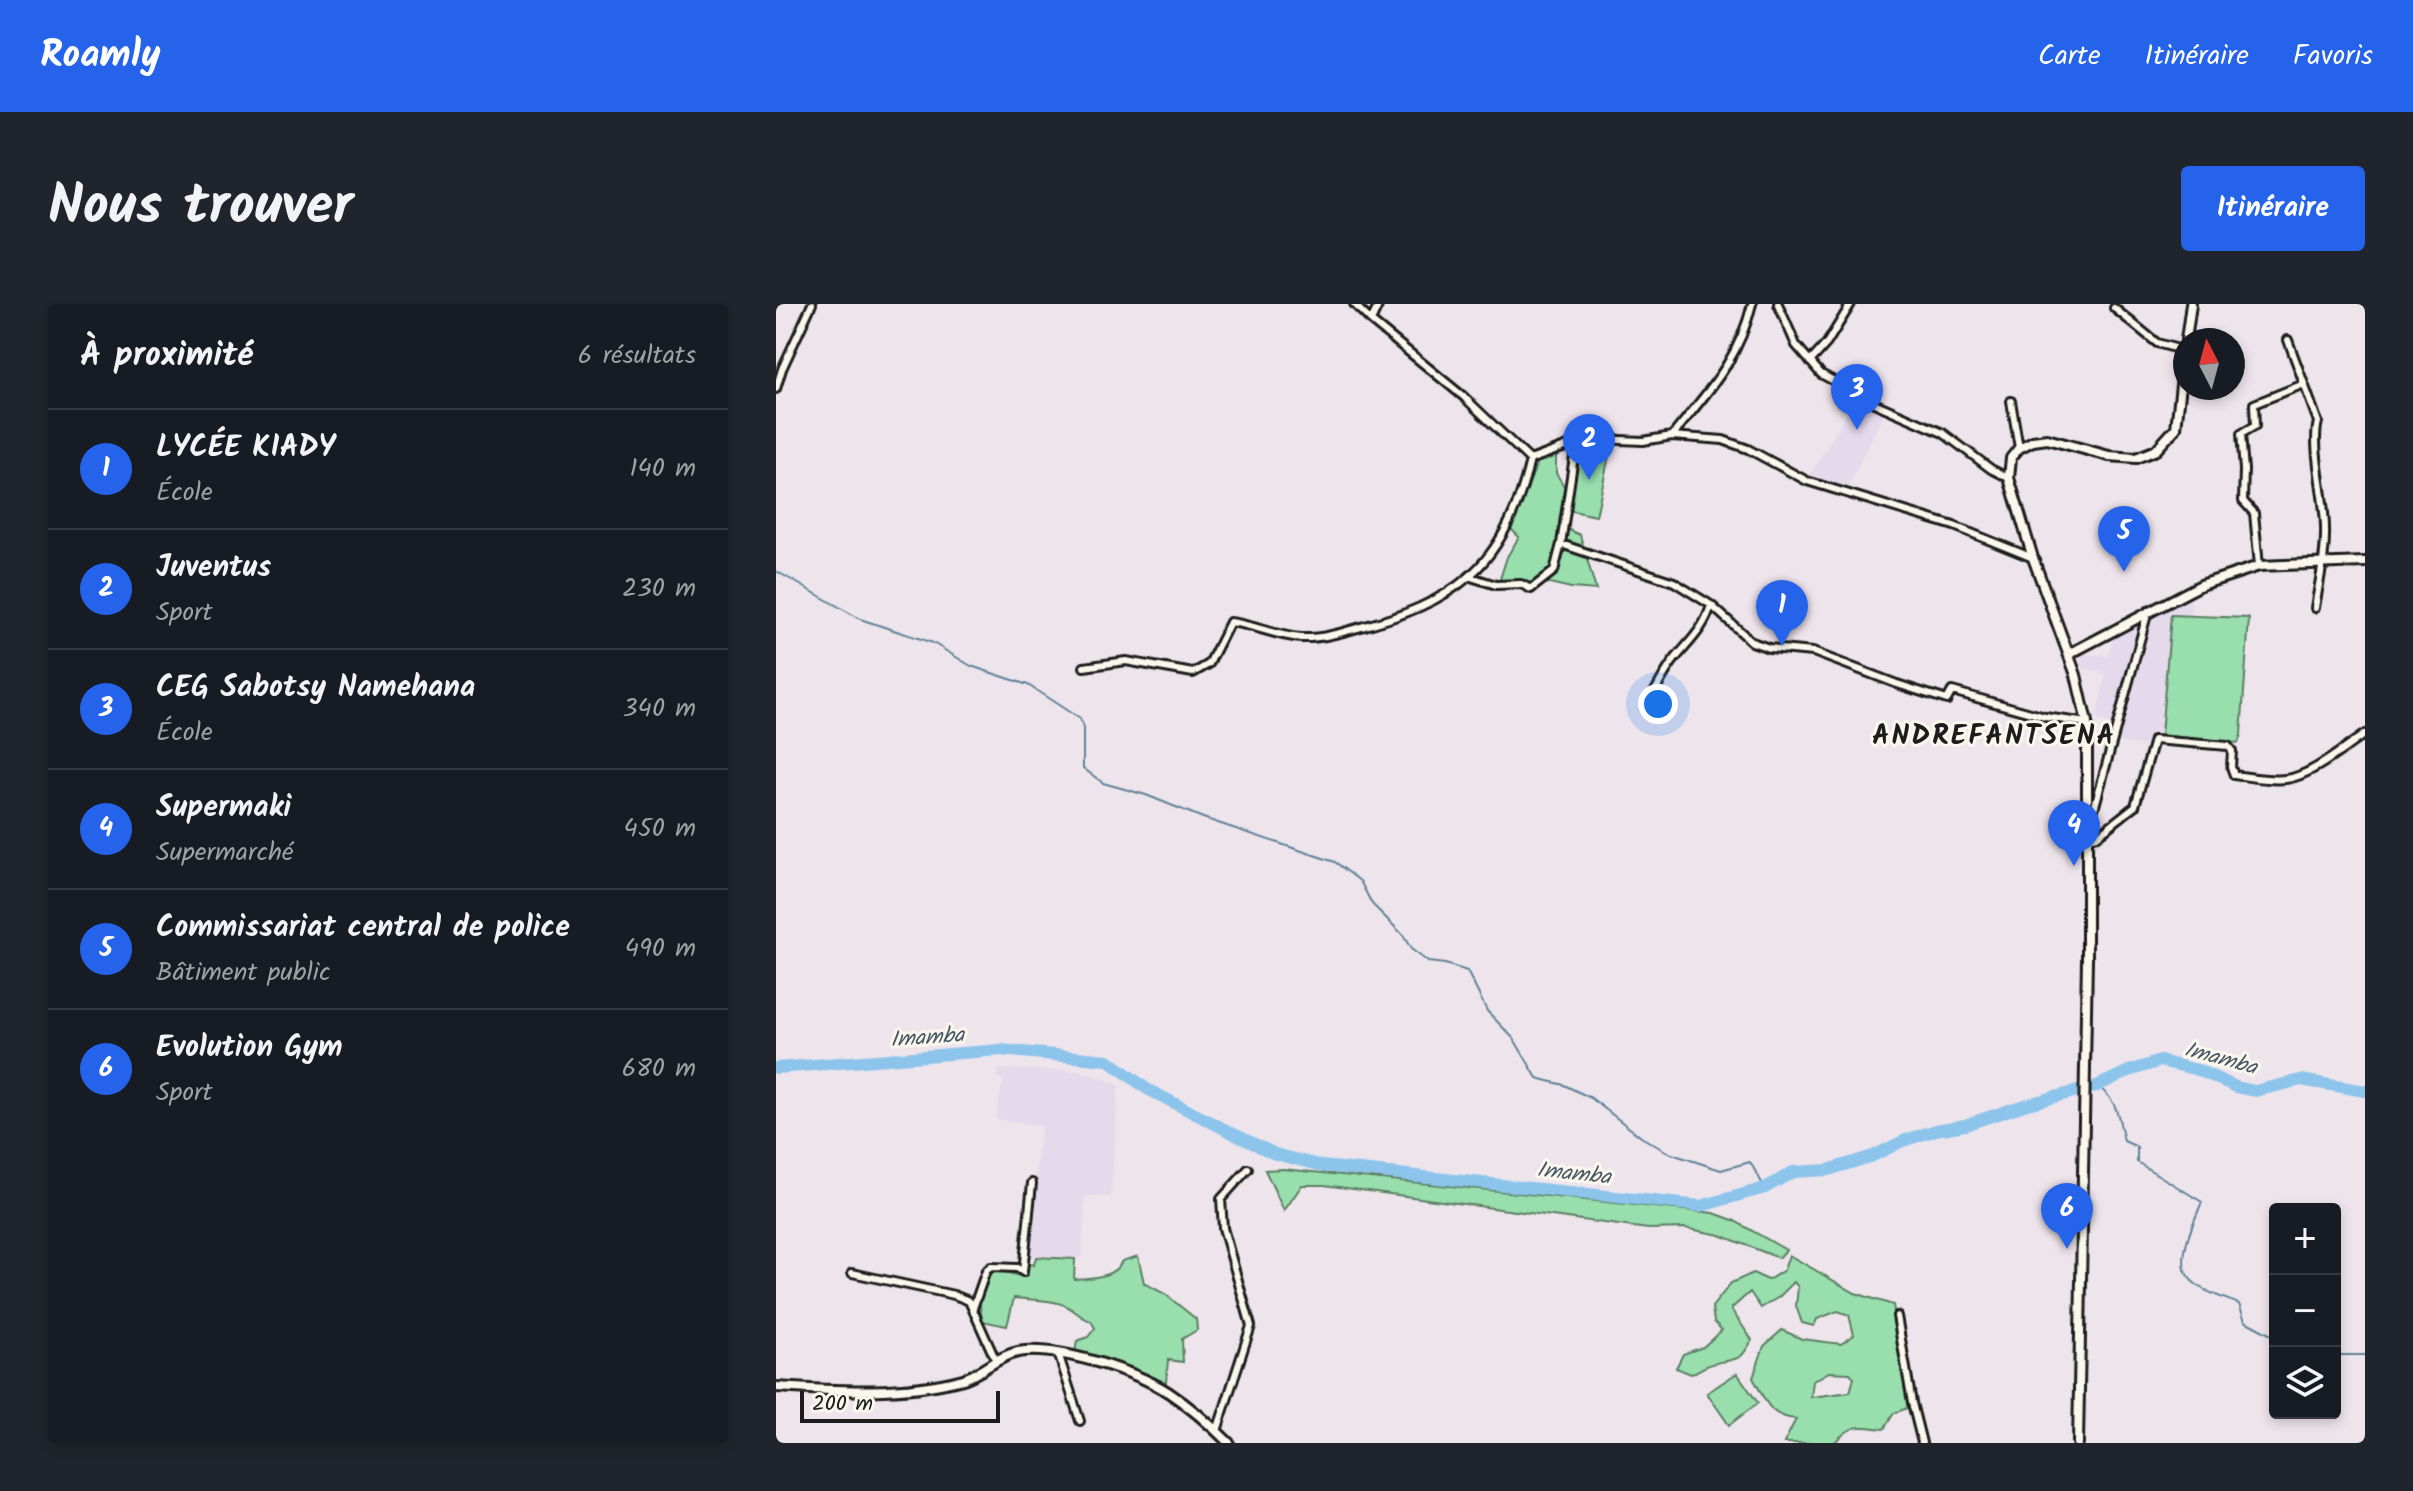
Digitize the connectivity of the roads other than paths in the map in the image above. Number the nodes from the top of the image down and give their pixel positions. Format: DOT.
graph roads {
  1 [pos="812,304"];
  2 [pos="1354,304"];
  3 [pos="1379,304"];
  4 [pos="1752,304"];
  5 [pos="1778,304"];
  6 [pos="1851,304"];
  7 [pos="2191,304"];
  8 [pos="2114,308"];
  9 [pos="1371,321"];
  10 [pos="2188,328"];
  11 [pos="2288,340"];
  12 [pos="2173,347"];
  13 [pos="1810,362"];
  14 [pos="2304,384"];
  15 [pos="776,389"];
  16 [pos="2179,400"];
  17 [pos="2011,401"];
  18 [pos="1672,436"];
  19 [pos="1576,443"];
  20 [pos="2019,448"];
  21 [pos="1530,460"];
  22 [pos="2009,478"];
  23 [pos="1561,544"];
  24 [pos="2033,558"];
  25 [pos="2365,562"];
  26 [pos="2259,566"];
  27 [pos="2321,566"];
  28 [pos="1471,577"];
  29 [pos="1711,605"];
  30 [pos="2315,608"];
  31 [pos="2148,611"];
  32 [pos="2069,654"];
  33 [pos="1084,667"];
  34 [pos="1645,710"];
  35 [pos="2087,723"];
  36 [pos="2365,734"];
  37 [pos="2086,838"];
  38 [pos="1248,1169"];
  39 [pos="1032,1183"];
  40 [pos="852,1273"];
  41 [pos="973,1308"];
  42 [pos="1897,1316"];
  43 [pos="1058,1353"];
  44 [pos="996,1361"];
  45 [pos="776,1387"];
  46 [pos="1080,1421"];
  47 [pos="1217,1431"];
  48 [pos="1229,1443"];
  49 [pos="1922,1443"];
  50 [pos="2078,1443"];
  1 -- 15 [label="street"];
  2 -- 9 [label="street"];
  3 -- 9 [label="street"];
  4 -- 18 [label="street"];
  5 -- 13 [label="street"];
  6 -- 13 [label="street"];
  7 -- 10 [label="main road"];
  8 -- 12 [label="street"];
  9 -- 21 [label="street"];
  11 -- 14 [label="street"];
  13 -- 22 [label="street"];
  14 -- 26 [label="street"];
  14 -- 27 [label="street"];
  16 -- 20 [label="main road"];
  17 -- 20 [label="street"];
  18 -- 19 [label="street"];
  18 -- 24 [label="street"];
  19 -- 21 [label="street"];
  19 -- 23 [label="street"];
  20 -- 22 [label="main road"];
  21 -- 28 [label="street"];
  22 -- 24 [label="main road"];
  23 -- 28 [label="street"];
  23 -- 29 [label="street"];
  24 -- 32 [label="main road"];
  25 -- 27 [label="main road"];
  26 -- 27 [label="main road"];
  26 -- 31 [label="main road"];
  27 -- 30 [label="street"];
  28 -- 33 [label="street"];
  29 -- 34 [label="street"];
  29 -- 35 [label="street"];
  31 -- 32 [label="main road"];
  31 -- 37 [label="street"];
  32 -- 35 [label="main road"];
  35 -- 37 [label="main road"];
  36 -- 37 [label="street"];
  37 -- 50 [label="main road"];
  38 -- 47 [label="street"];
  39 -- 41 [label="street"];
  40 -- 41 [label="street"];
  41 -- 44 [label="street"];
  42 -- 49 [label="street"];
  43 -- 44 [label="main road"];
  43 -- 46 [label="street"];
  43 -- 47 [label="main road"];
  44 -- 45 [label="main road"];
  47 -- 48 [label="main road"];
}
